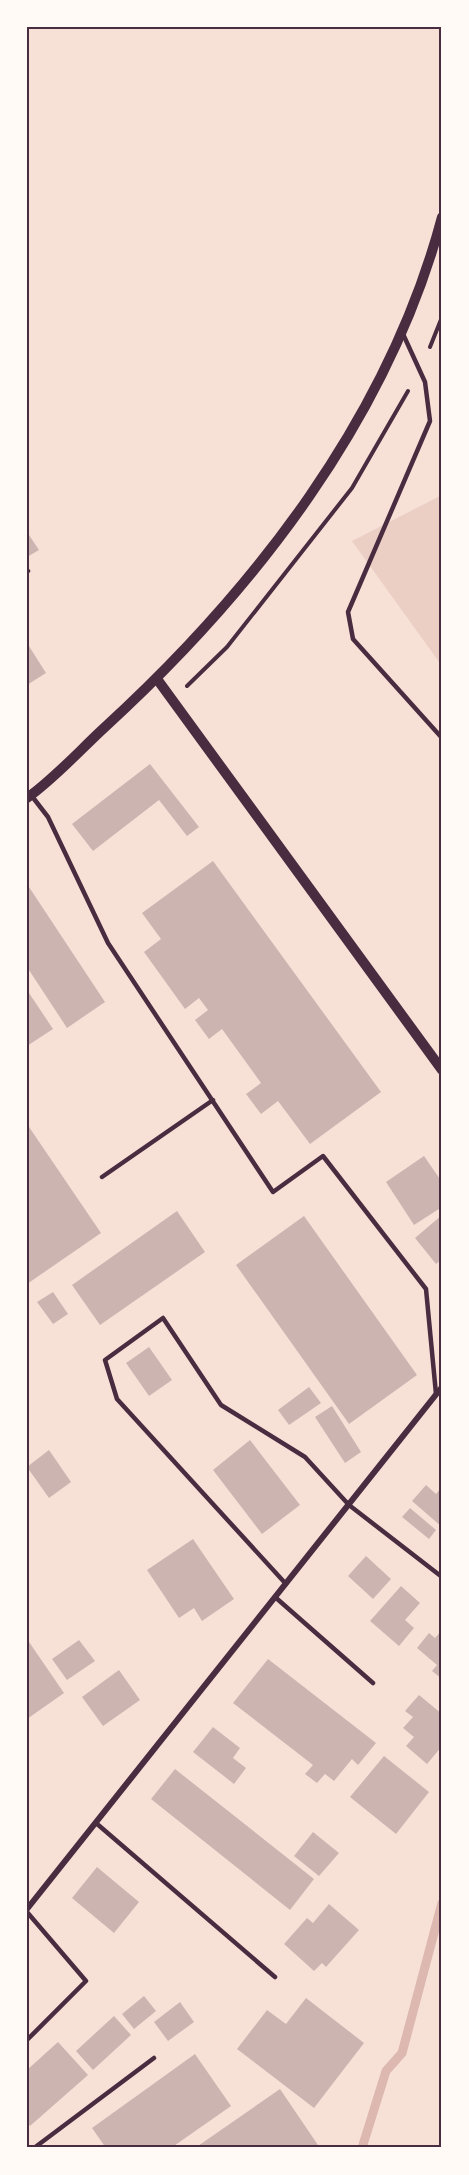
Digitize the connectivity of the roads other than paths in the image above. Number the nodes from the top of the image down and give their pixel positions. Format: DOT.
graph roads {
  1 [pos="442,217"];
  2 [pos="403,334"];
  3 [pos="157,679"];
  4 [pos="442,738"];
  5 [pos="29,796"];
  6 [pos="442,1070"];
  7 [pos="213,1100"];
  8 [pos="102,1177"];
  9 [pos="442,1387"];
  10 [pos="436,1394"];
  11 [pos="349,1504"];
  12 [pos="442,1577"];
  13 [pos="286,1584"];
  14 [pos="275,1597"];
  15 [pos="372,1683"];
  16 [pos="96,1823"];
  17 [pos="27,1911"];
  18 [pos="275,1977"];
  19 [pos="27,2040"];
  20 [pos="154,2058"];
  21 [pos="34,2148"];
  1 -- 2 [label="street"];
  2 -- 3 [label="street"];
  2 -- 4 [label="lane"];
  3 -- 5 [label="street"];
  3 -- 6 [label="street"];
  5 -- 7 [label="lane"];
  7 -- 8 [label="lane"];
  7 -- 10 [label="lane"];
  9 -- 10 [label="street"];
  10 -- 11 [label="street"];
  11 -- 12 [label="lane"];
  11 -- 13 [label="street"];
  11 -- 13 [label="lane"];
  13 -- 14 [label="street"];
  14 -- 15 [label="lane"];
  14 -- 16 [label="street"];
  16 -- 17 [label="street"];
  16 -- 18 [label="lane"];
  17 -- 19 [label="lane"];
  20 -- 21 [label="lane"];
}
